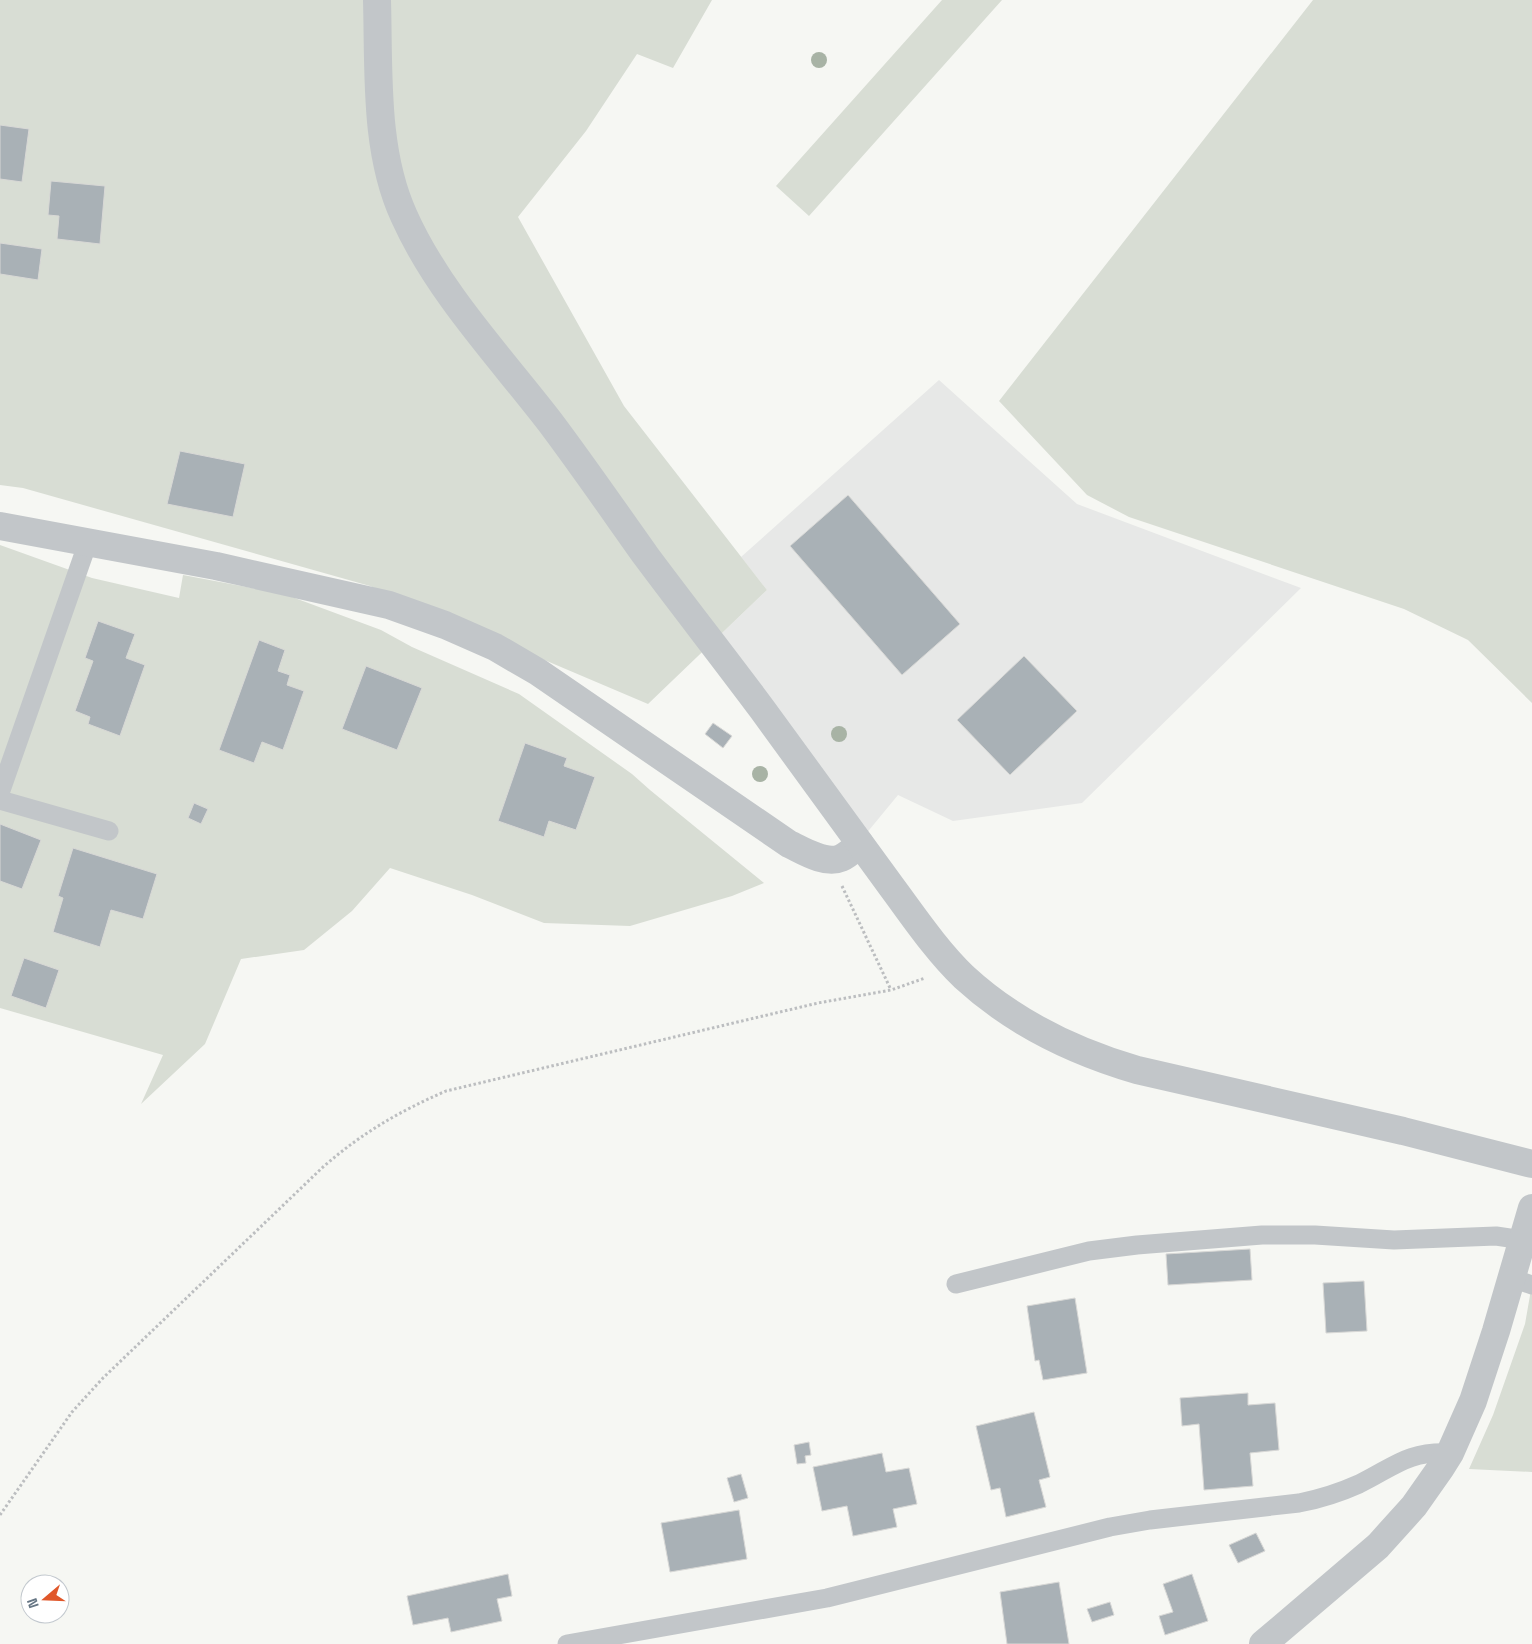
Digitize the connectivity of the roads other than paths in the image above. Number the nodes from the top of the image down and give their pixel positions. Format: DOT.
graph roads {
  1 [pos="377,0"];
  2 [pos="0,526"];
  3 [pos="88,542"];
  4 [pos="0,793"];
  5 [pos="0,800"];
  6 [pos="109,831"];
  7 [pos="860,844"];
  8 [pos="1532,1164"];
  9 [pos="1532,1208"];
  10 [pos="1522,1240"];
  11 [pos="1522,1282"];
  12 [pos="956,1284"];
  13 [pos="1450,1453"];
  14 [pos="567,1644"];
  15 [pos="1263,1644"];
  1 -- 7 [label="street"];
  2 -- 3 [label="street"];
  3 -- 4 [label="lane"];
  3 -- 7 [label="street"];
  5 -- 6 [label="lane"];
  7 -- 8 [label="street"];
  9 -- 10 [label="street"];
  10 -- 11 [label="street"];
  10 -- 12 [label="lane"];
  11 -- 13 [label="street"];
  13 -- 14 [label="lane"];
  13 -- 15 [label="street"];
}
